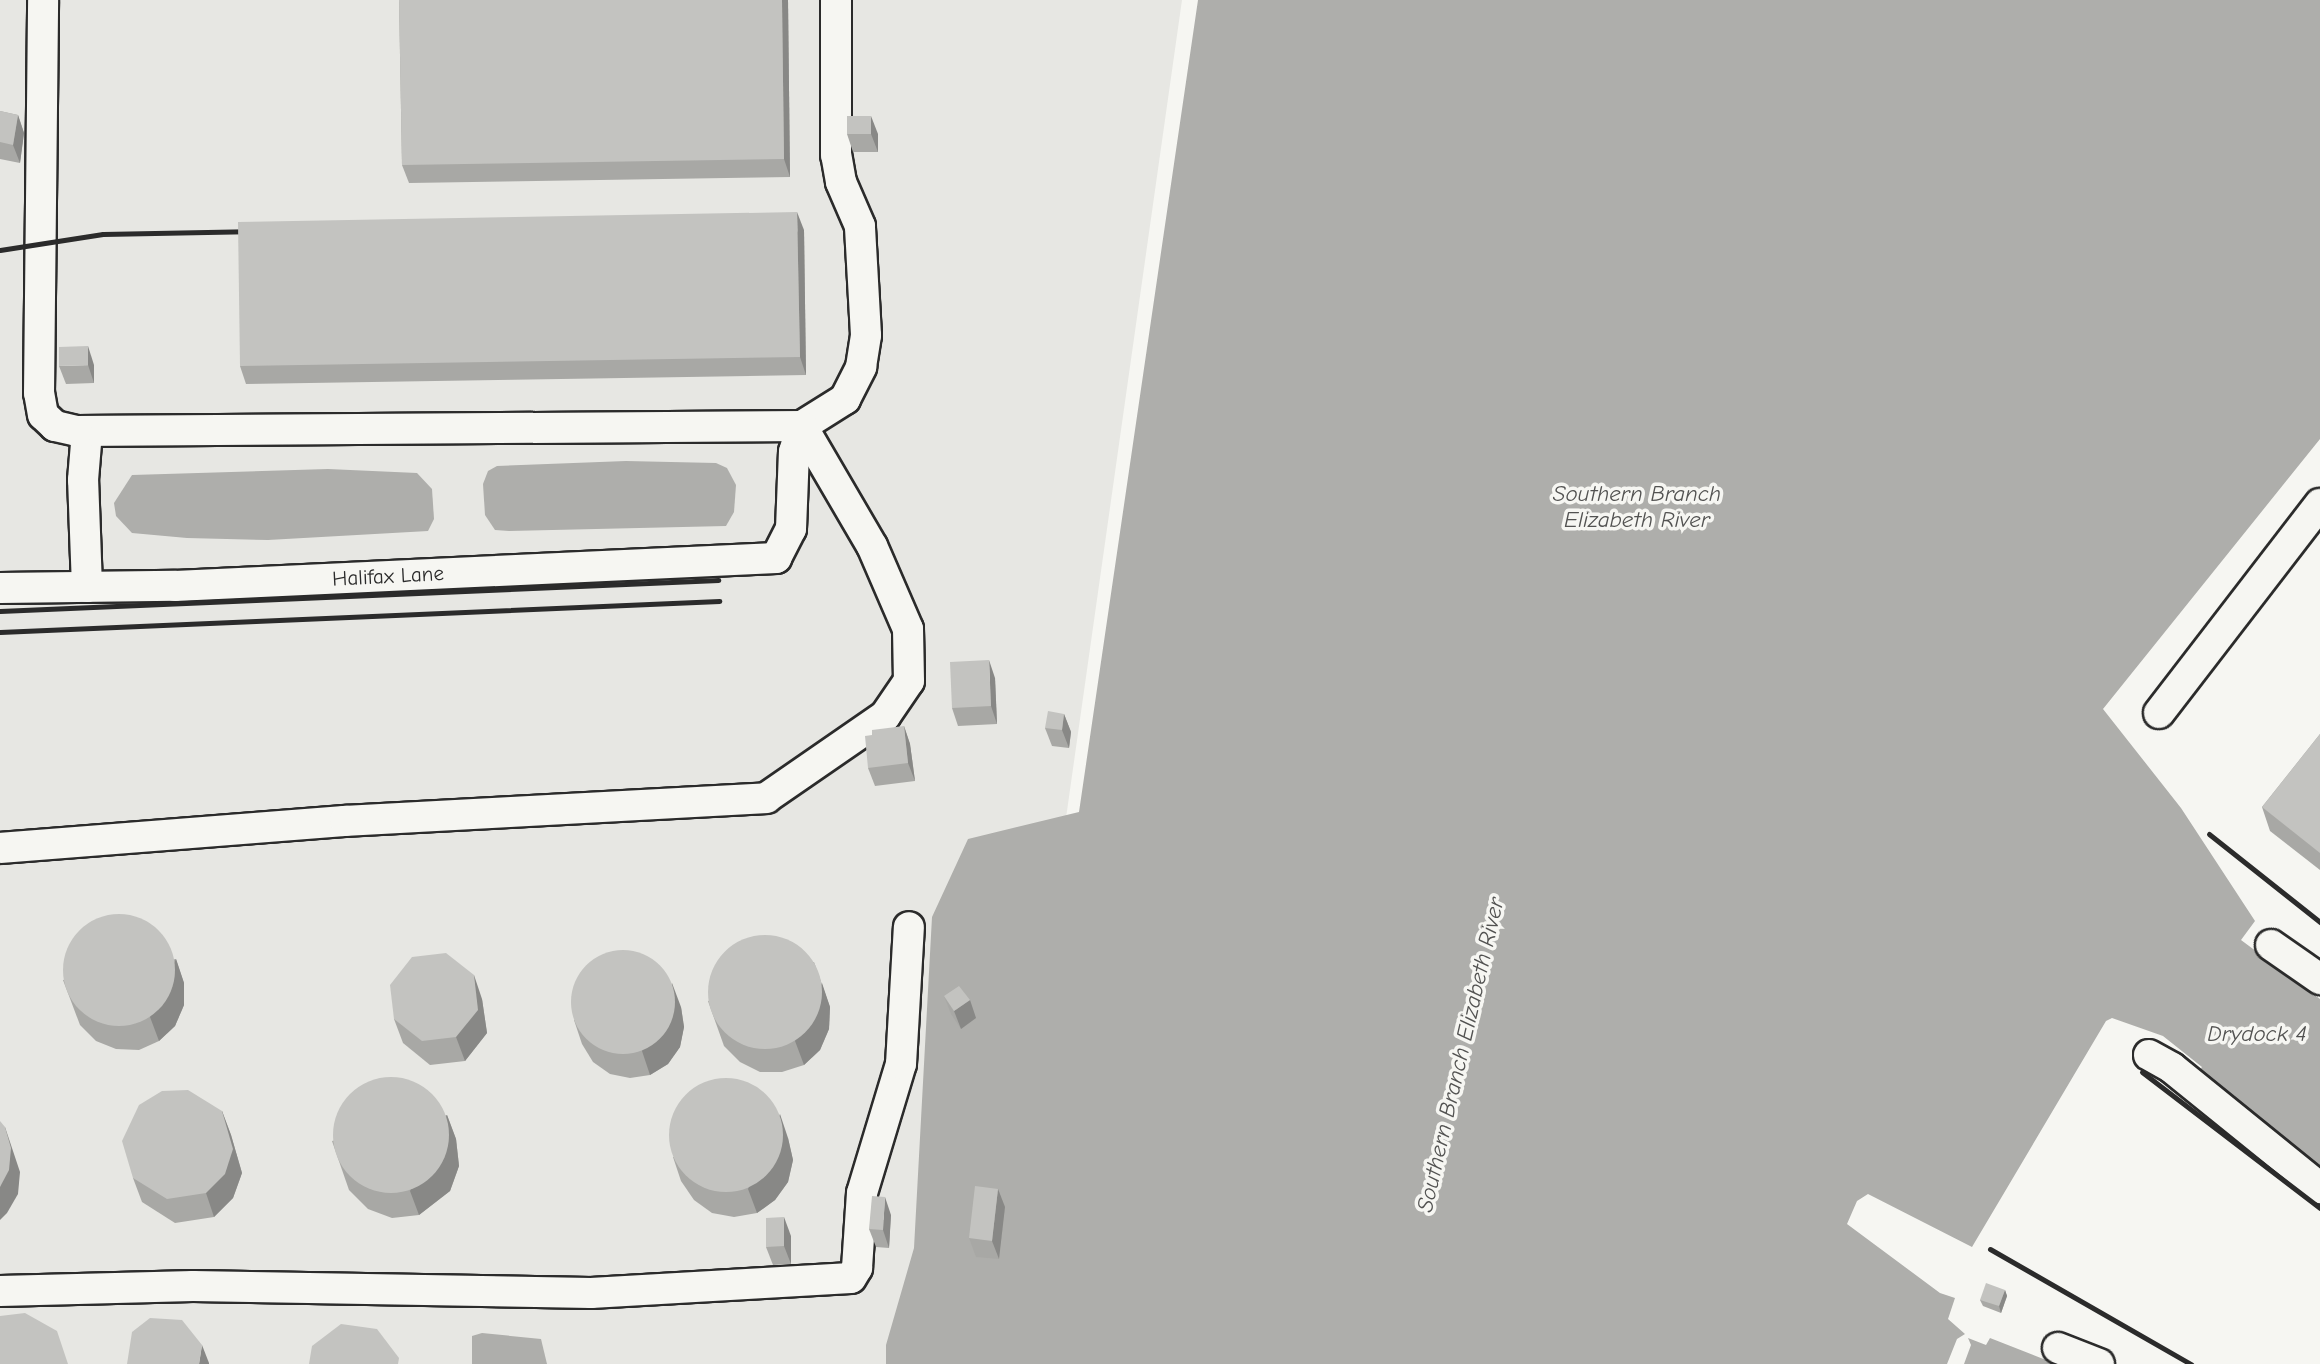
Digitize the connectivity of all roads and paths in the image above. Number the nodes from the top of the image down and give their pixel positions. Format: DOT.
graph roads {
  1 [pos="43,0"];
  2 [pos="836,0"];
  3 [pos="802,426"];
  4 [pos="87,431"];
  5 [pos="2320,504"];
  6 [pos="87,587"];
  7 [pos="0,588"];
  8 [pos="2159,713"];
  9 [pos="0,848"];
  10 [pos="909,927"];
  11 [pos="2271,945"];
  12 [pos="2320,979"];
  13 [pos="2149,1055"];
  14 [pos="2320,1188"];
  15 [pos="0,1291"];
  16 [pos="2058,1348"];
  17 [pos="2099,1364"];
  1 -- 4 [label="street"];
  2 -- 3 [label="street"];
  3 -- 4 [label="street"];
  3 -- 6 [label="street, Halifax Lane"];
  3 -- 9 [label="street"];
  4 -- 6 [label="street"];
  5 -- 8 [label="street"];
  6 -- 7 [label="street, Halifax Lane"];
  10 -- 15 [label="street"];
  11 -- 12 [label="street"];
  13 -- 14 [label="street"];
  16 -- 17 [label="street"];
}
